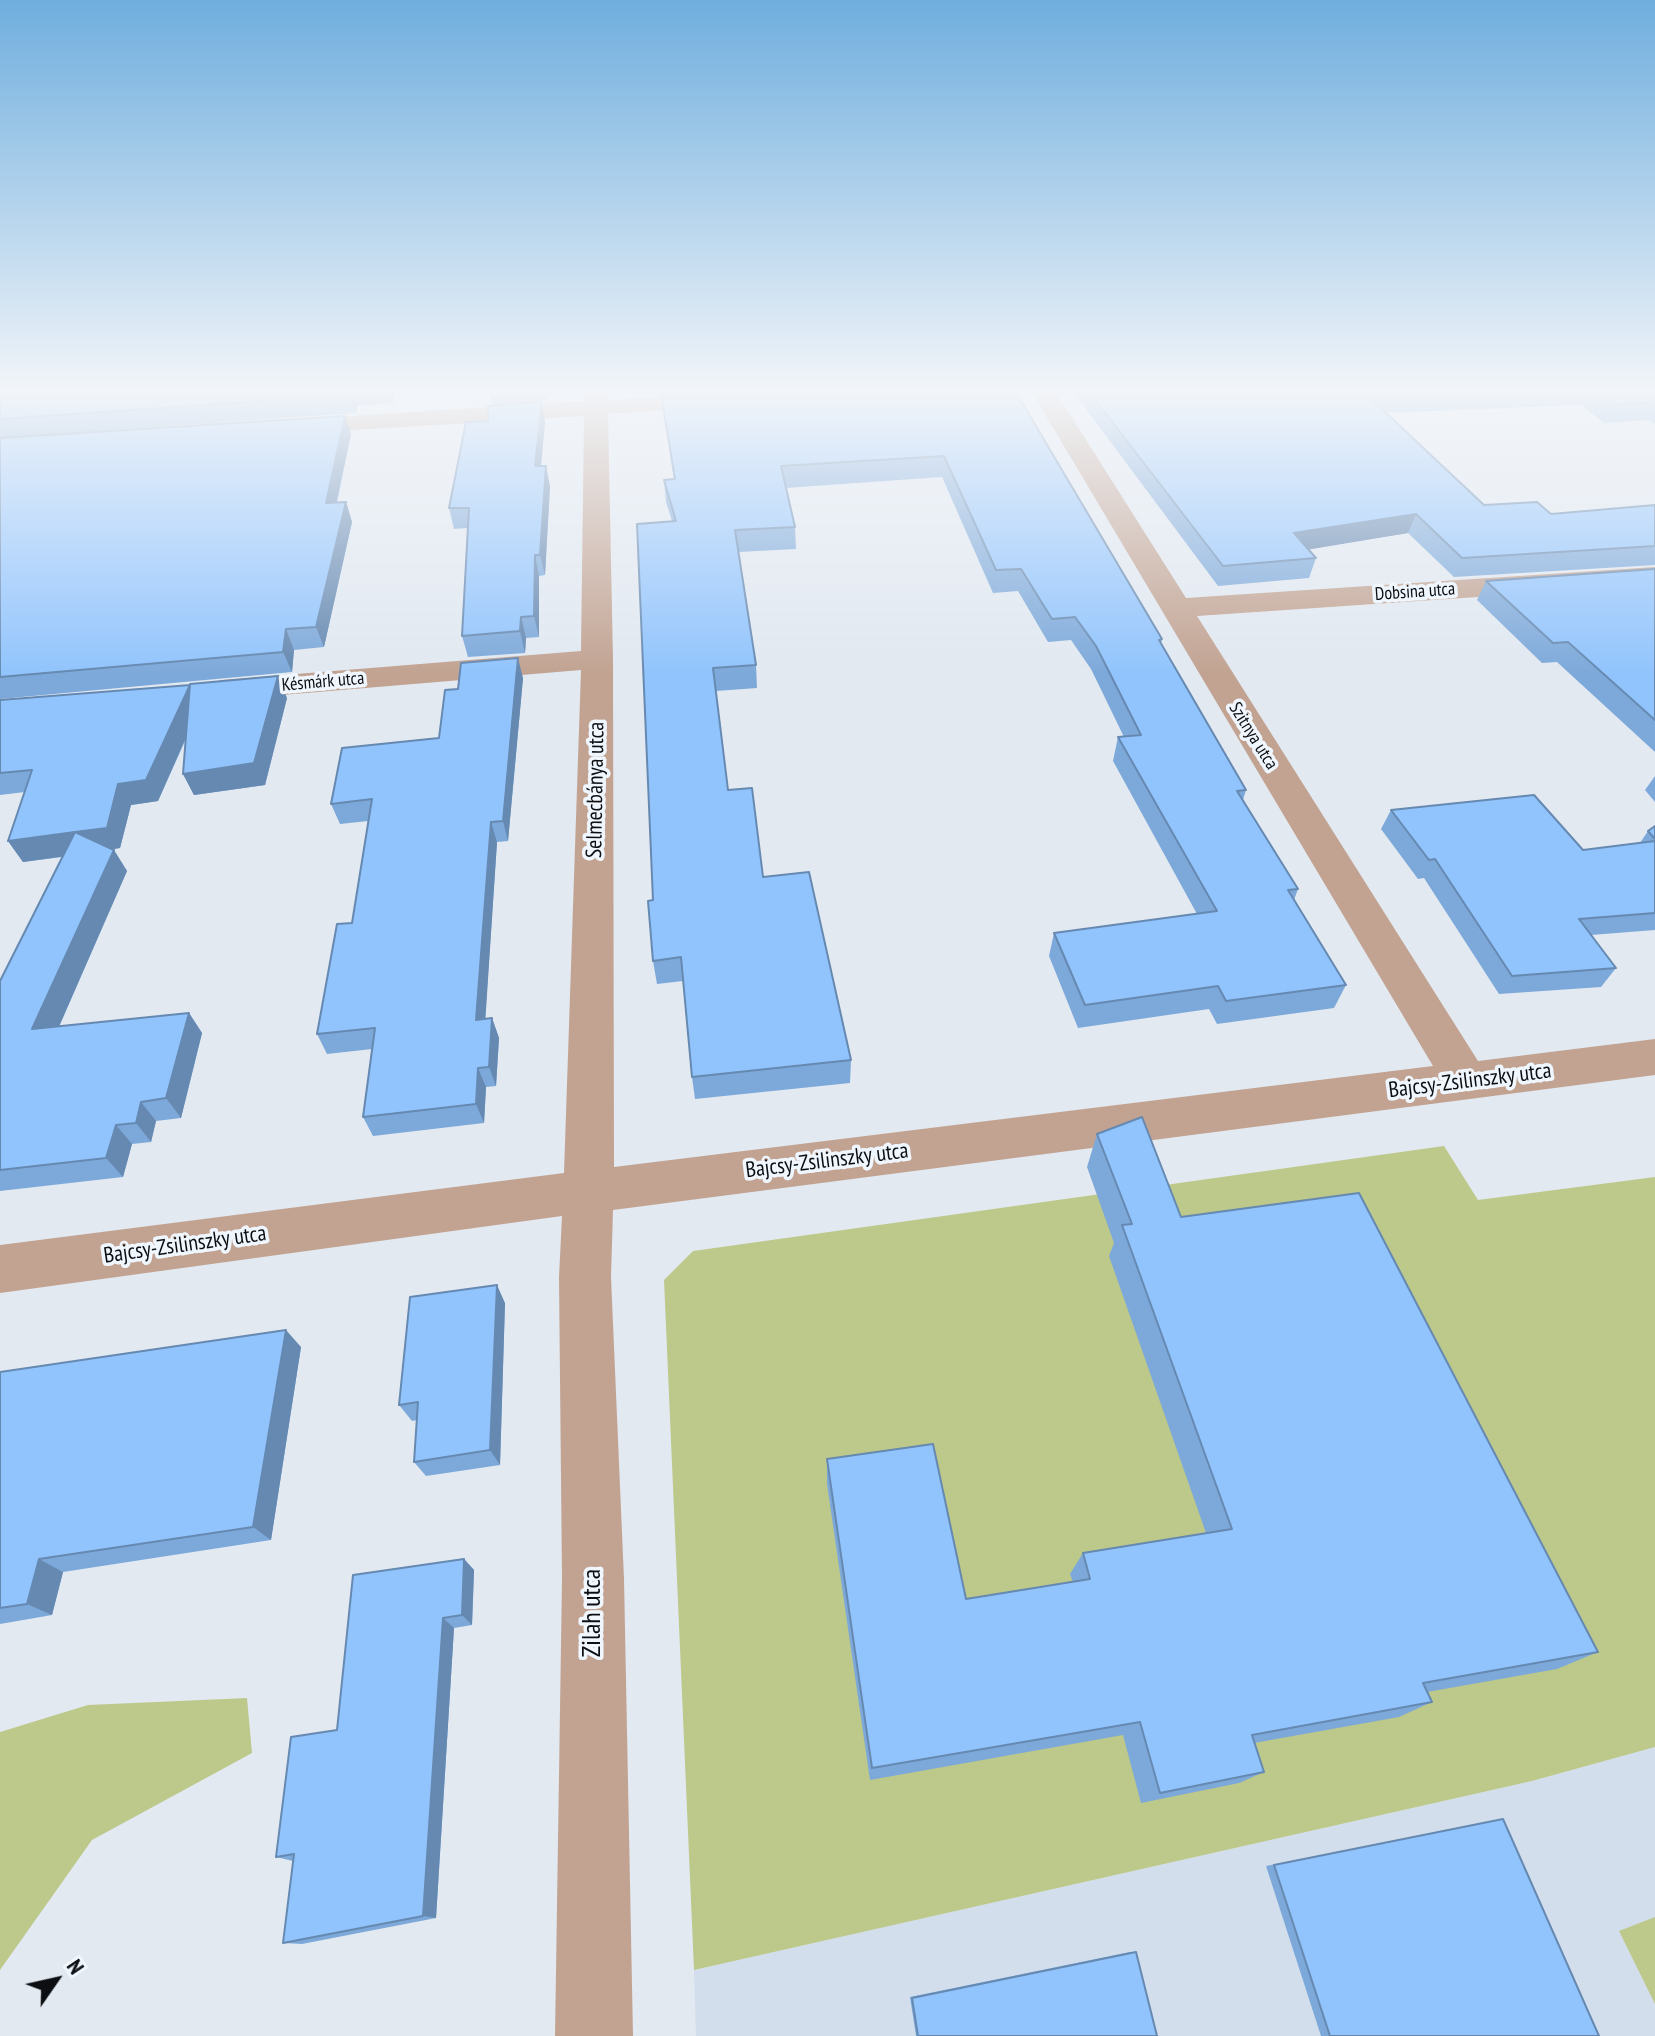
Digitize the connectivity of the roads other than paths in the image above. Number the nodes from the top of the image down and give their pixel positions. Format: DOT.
graph roads {
  1 [pos="596,484"];
  2 [pos="1100,484"];
  3 [pos="1655,576"];
  4 [pos="1175,608"];
  5 [pos="597,659"];
  6 [pos="189,693"];
  7 [pos="1655,1057"];
  8 [pos="1466,1081"];
  9 [pos="590,1191"];
  10 [pos="0,1269"];
  11 [pos="594,2036"];
  1 -- 5 [label="street, Selmecbánya utca"];
  2 -- 4 [label="street, Szitnya utca"];
  3 -- 4 [label="street, Dobsina utca"];
  4 -- 8 [label="street, Szitnya utca"];
  5 -- 6 [label="street, Késmárk utca"];
  5 -- 9 [label="street, Selmecbánya utca"];
  7 -- 8 [label="street, Bajcsy-Zsilinszky utca"];
  8 -- 9 [label="street, Bajcsy-Zsilinszky utca"];
  9 -- 10 [label="street, Bajcsy-Zsilinszky utca"];
  9 -- 11 [label="street, Zilah utca"];
}
